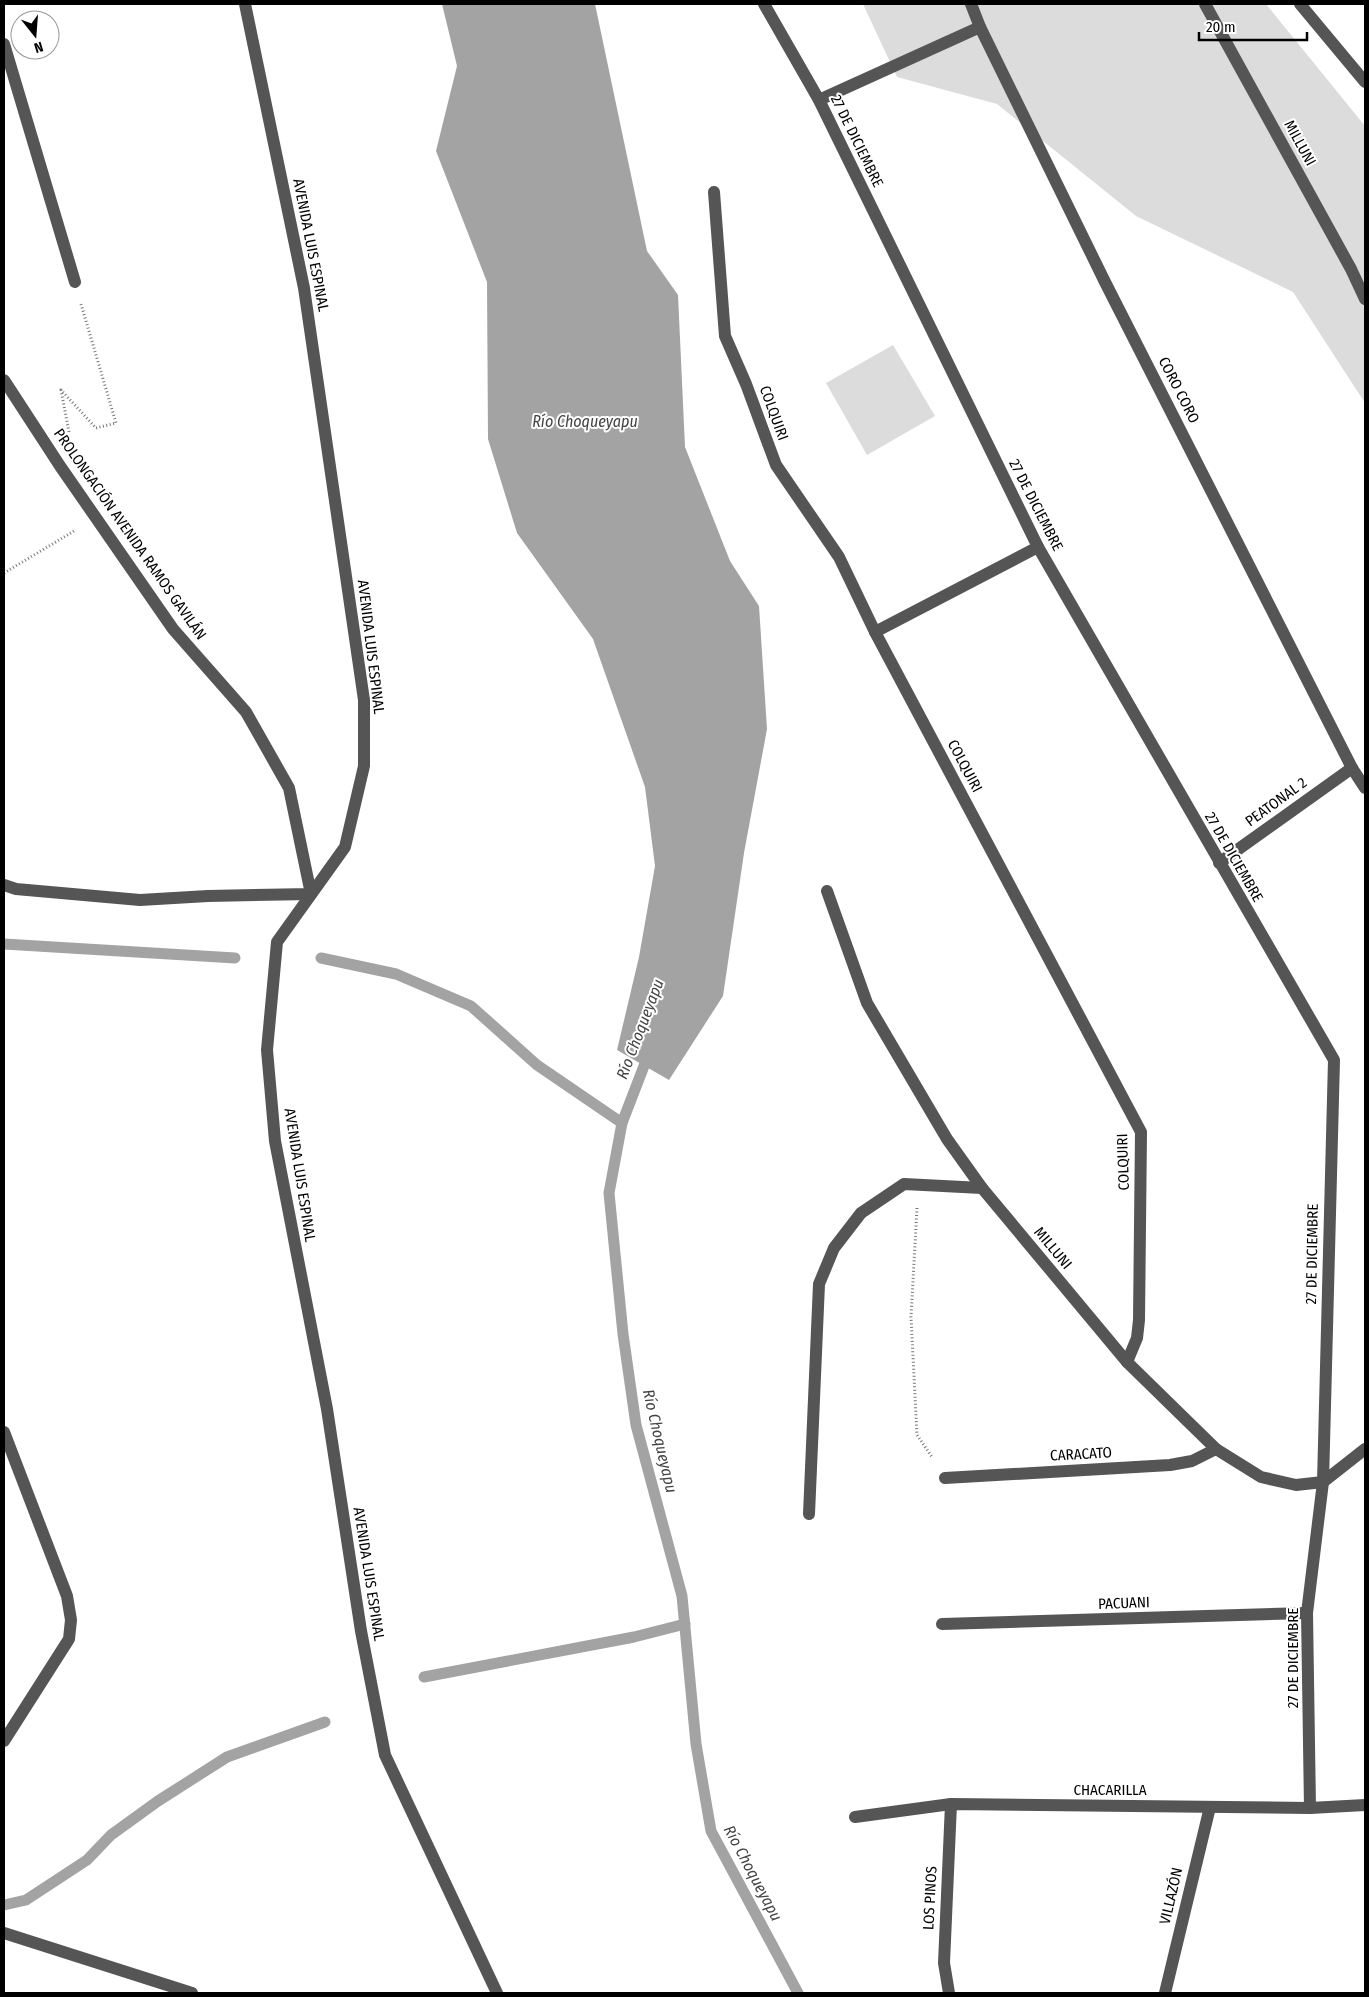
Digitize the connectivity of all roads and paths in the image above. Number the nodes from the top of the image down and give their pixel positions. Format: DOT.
graph roads {
  1 [pos="245,4"];
  2 [pos="764,4"];
  3 [pos="971,4"];
  4 [pos="1204,4"];
  5 [pos="1300,4"];
  6 [pos="980,27"];
  7 [pos="4,44"];
  8 [pos="1365,82"];
  9 [pos="819,100"];
  10 [pos="714,192"];
  11 [pos="75,282"];
  12 [pos="1365,299"];
  13 [pos="4,380"];
  14 [pos="60,466"];
  15 [pos="97,517"];
  16 [pos="1038,547"];
  17 [pos="4,574"];
  18 [pos="875,632"];
  19 [pos="1352,768"];
  20 [pos="1365,788"];
  21 [pos="1219,864"];
  22 [pos="4,885"];
  23 [pos="828,890"];
  24 [pos="311,894"];
  25 [pos="919,1185"];
  26 [pos="982,1188"];
  27 [pos="1127,1362"];
  28 [pos="4,1432"];
  29 [pos="1216,1449"];
  30 [pos="1365,1450"];
  31 [pos="946,1478"];
  32 [pos="1323,1482"];
  33 [pos="810,1514"];
  34 [pos="1307,1614"];
  35 [pos="942,1624"];
  36 [pos="4,1741"];
  37 [pos="951,1804"];
  38 [pos="1365,1805"];
  39 [pos="1210,1807"];
  40 [pos="1310,1808"];
  41 [pos="855,1817"];
  42 [pos="4,1933"];
  43 [pos="192,1993"];
  44 [pos="497,1993"];
  45 [pos="949,1993"];
  46 [pos="1165,1993"];
  1 -- 24 [label="street, AVENIDA LUIS ESPINAL"];
  2 -- 9 [label="street, 27 DE DICIEMBRE"];
  3 -- 6 [label="street, CORO CORO"];
  4 -- 12 [label="street, MILLUNI"];
  5 -- 8 [label="street"];
  6 -- 9 [label="street"];
  6 -- 19 [label="street, CORO CORO"];
  7 -- 11 [label="street"];
  9 -- 16 [label="street, 27 DE DICIEMBRE"];
  10 -- 18 [label="street, COLQUIRI"];
  11 -- 14 [label="path"];
  13 -- 14 [label="street, PROLONGACIÓN AVENIDA RAMOS GAVILÁN"];
  14 -- 15 [label="street, PROLONGACIÓN AVENIDA RAMOS GAVILÁN"];
  15 -- 17 [label="path"];
  15 -- 24 [label="street, PROLONGACIÓN AVENIDA RAMOS GAVILÁN"];
  16 -- 18 [label="street"];
  16 -- 21 [label="street, 27 DE DICIEMBRE"];
  18 -- 27 [label="street, COLQUIRI"];
  19 -- 20 [label="street, CORO CORO"];
  19 -- 21 [label="street, PEATONAL 2"];
  21 -- 32 [label="street, 27 DE DICIEMBRE"];
  22 -- 24 [label="street"];
  23 -- 26 [label="street, MILLUNI"];
  24 -- 44 [label="street, AVENIDA LUIS ESPINAL"];
  25 -- 26 [label="street"];
  25 -- 31 [label="path"];
  25 -- 33 [label="street"];
  26 -- 27 [label="street, MILLUNI"];
  27 -- 29 [label="street, MILLUNI"];
  28 -- 36 [label="street"];
  29 -- 31 [label="street, CARACATO"];
  29 -- 32 [label="street, MILLUNI"];
  30 -- 32 [label="street"];
  32 -- 34 [label="street, 27 DE DICIEMBRE"];
  34 -- 35 [label="street, PACUANI"];
  34 -- 40 [label="street, 27 DE DICIEMBRE"];
  37 -- 39 [label="street, CHACARILLA"];
  37 -- 41 [label="street, CHACARILLA"];
  37 -- 45 [label="street, LOS PINOS"];
  38 -- 40 [label="street, CHACARILLA"];
  39 -- 40 [label="street, CHACARILLA"];
  39 -- 46 [label="street, VILLAZÓN"];
  42 -- 43 [label="street"];
}
